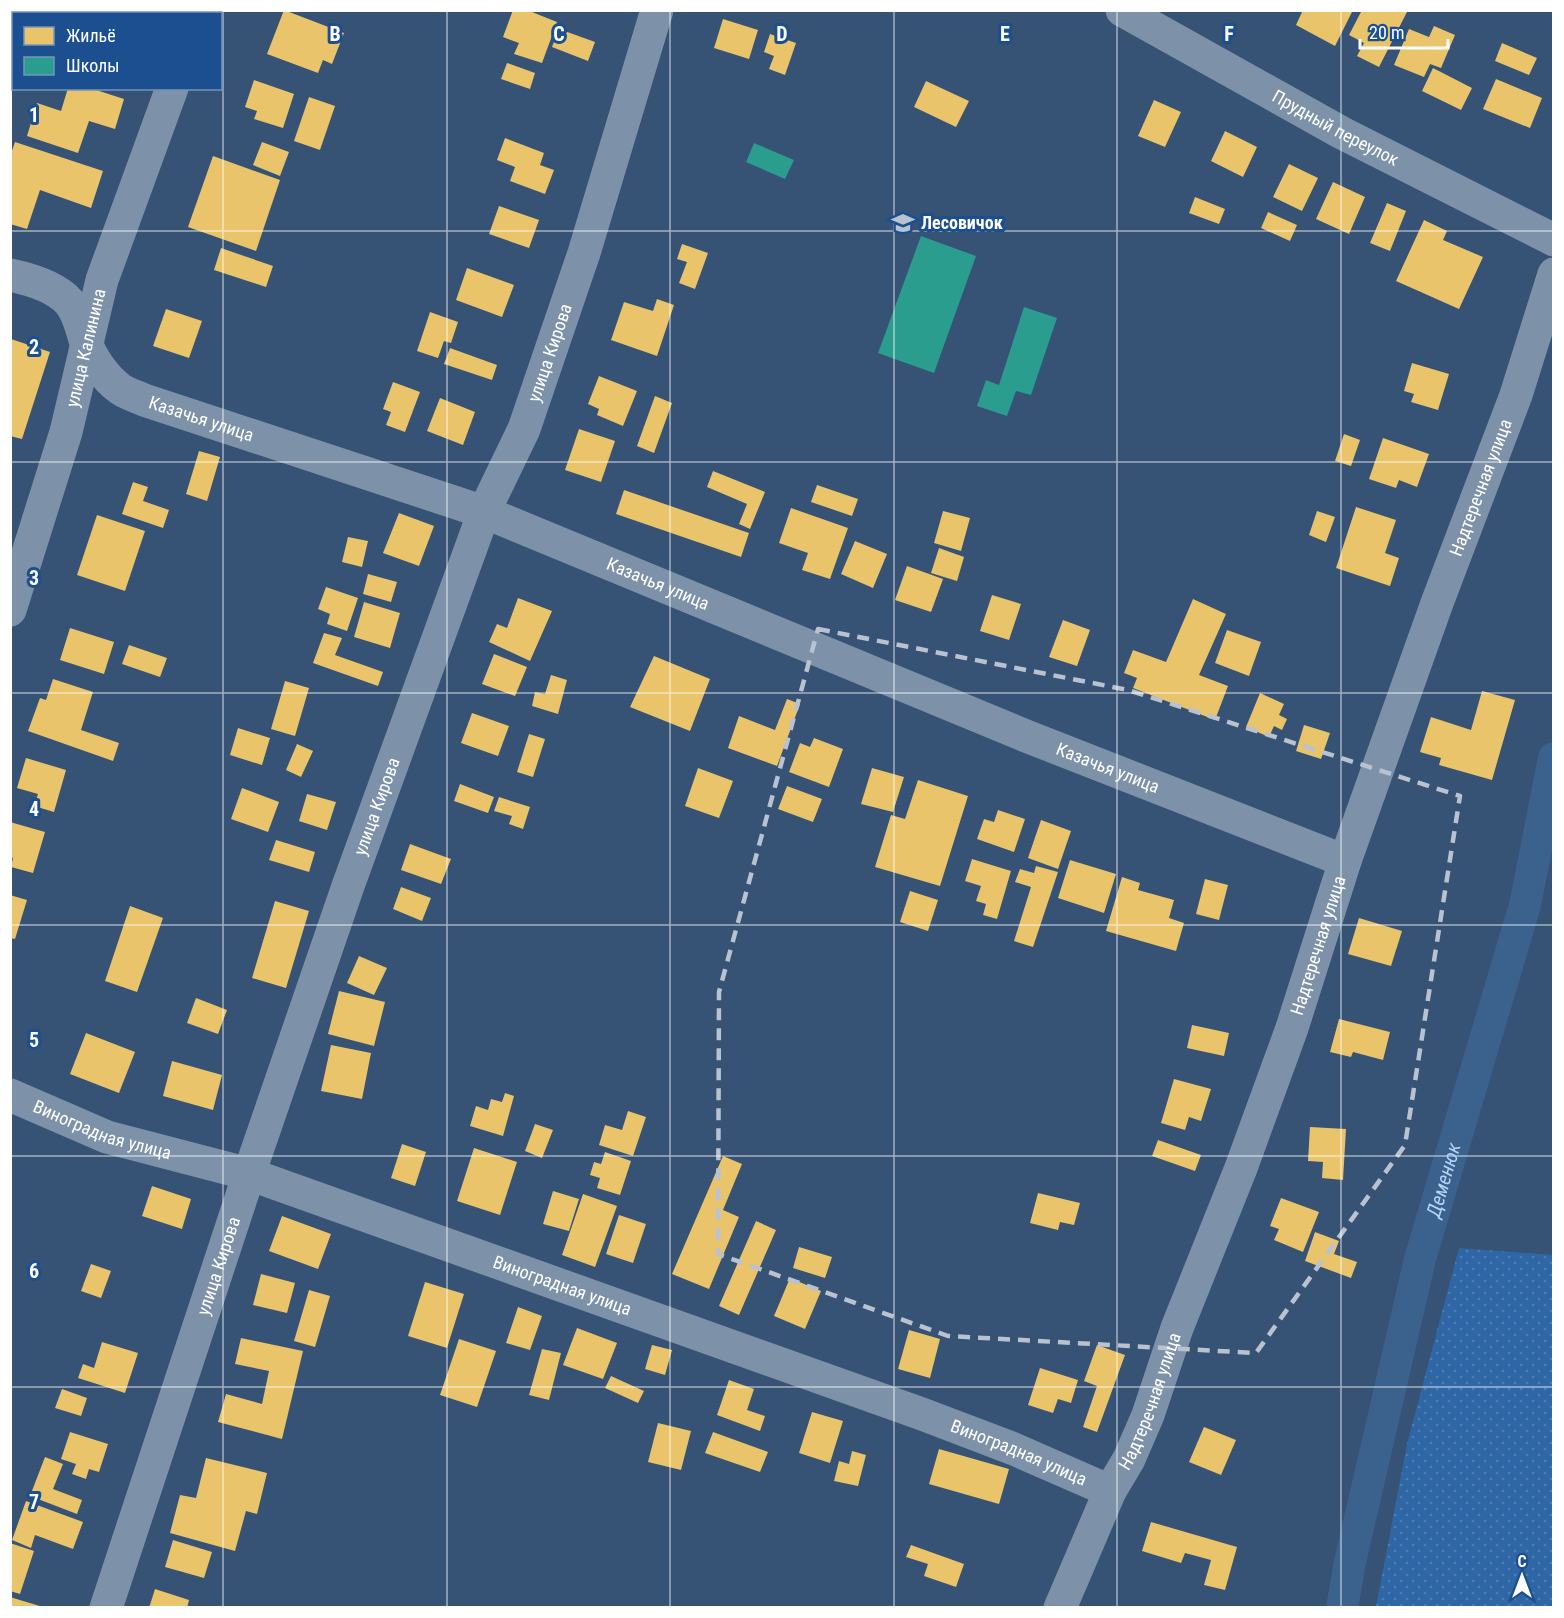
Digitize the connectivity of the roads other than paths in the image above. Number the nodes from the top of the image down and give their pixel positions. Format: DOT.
graph roads {
  1 [pos="657,10"];
  2 [pos="1122,10"];
  3 [pos="171,90"];
  4 [pos="1554,240"];
  5 [pos="1554,274"];
  6 [pos="10,275"];
  7 [pos="87,344"];
  8 [pos="484,512"];
  9 [pos="10,610"];
  10 [pos="1345,861"];
  11 [pos="10,1095"];
  12 [pos="249,1174"];
  13 [pos="1110,1491"];
  14 [pos="106,1608"];
  15 [pos="1060,1608"];
  1 -- 8 [label="street, улица Кирова"];
  2 -- 4 [label="street, Прудный переулок"];
  3 -- 7 [label="street, улица Калинина"];
  5 -- 10 [label="street, Надтеречная улица"];
  6 -- 7 [label="street, Казачья улица"];
  7 -- 8 [label="street, Казачья улица"];
  7 -- 9 [label="street, улица Калинина"];
  8 -- 10 [label="street, Казачья улица"];
  8 -- 12 [label="street, улица Кирова"];
  10 -- 13 [label="street, Надтеречная улица"];
  11 -- 12 [label="street, Виноградная улица"];
  12 -- 13 [label="street, Виноградная улица"];
  12 -- 14 [label="street, улица Кирова"];
  13 -- 15 [label="street, Надтеречная улица"];
}
